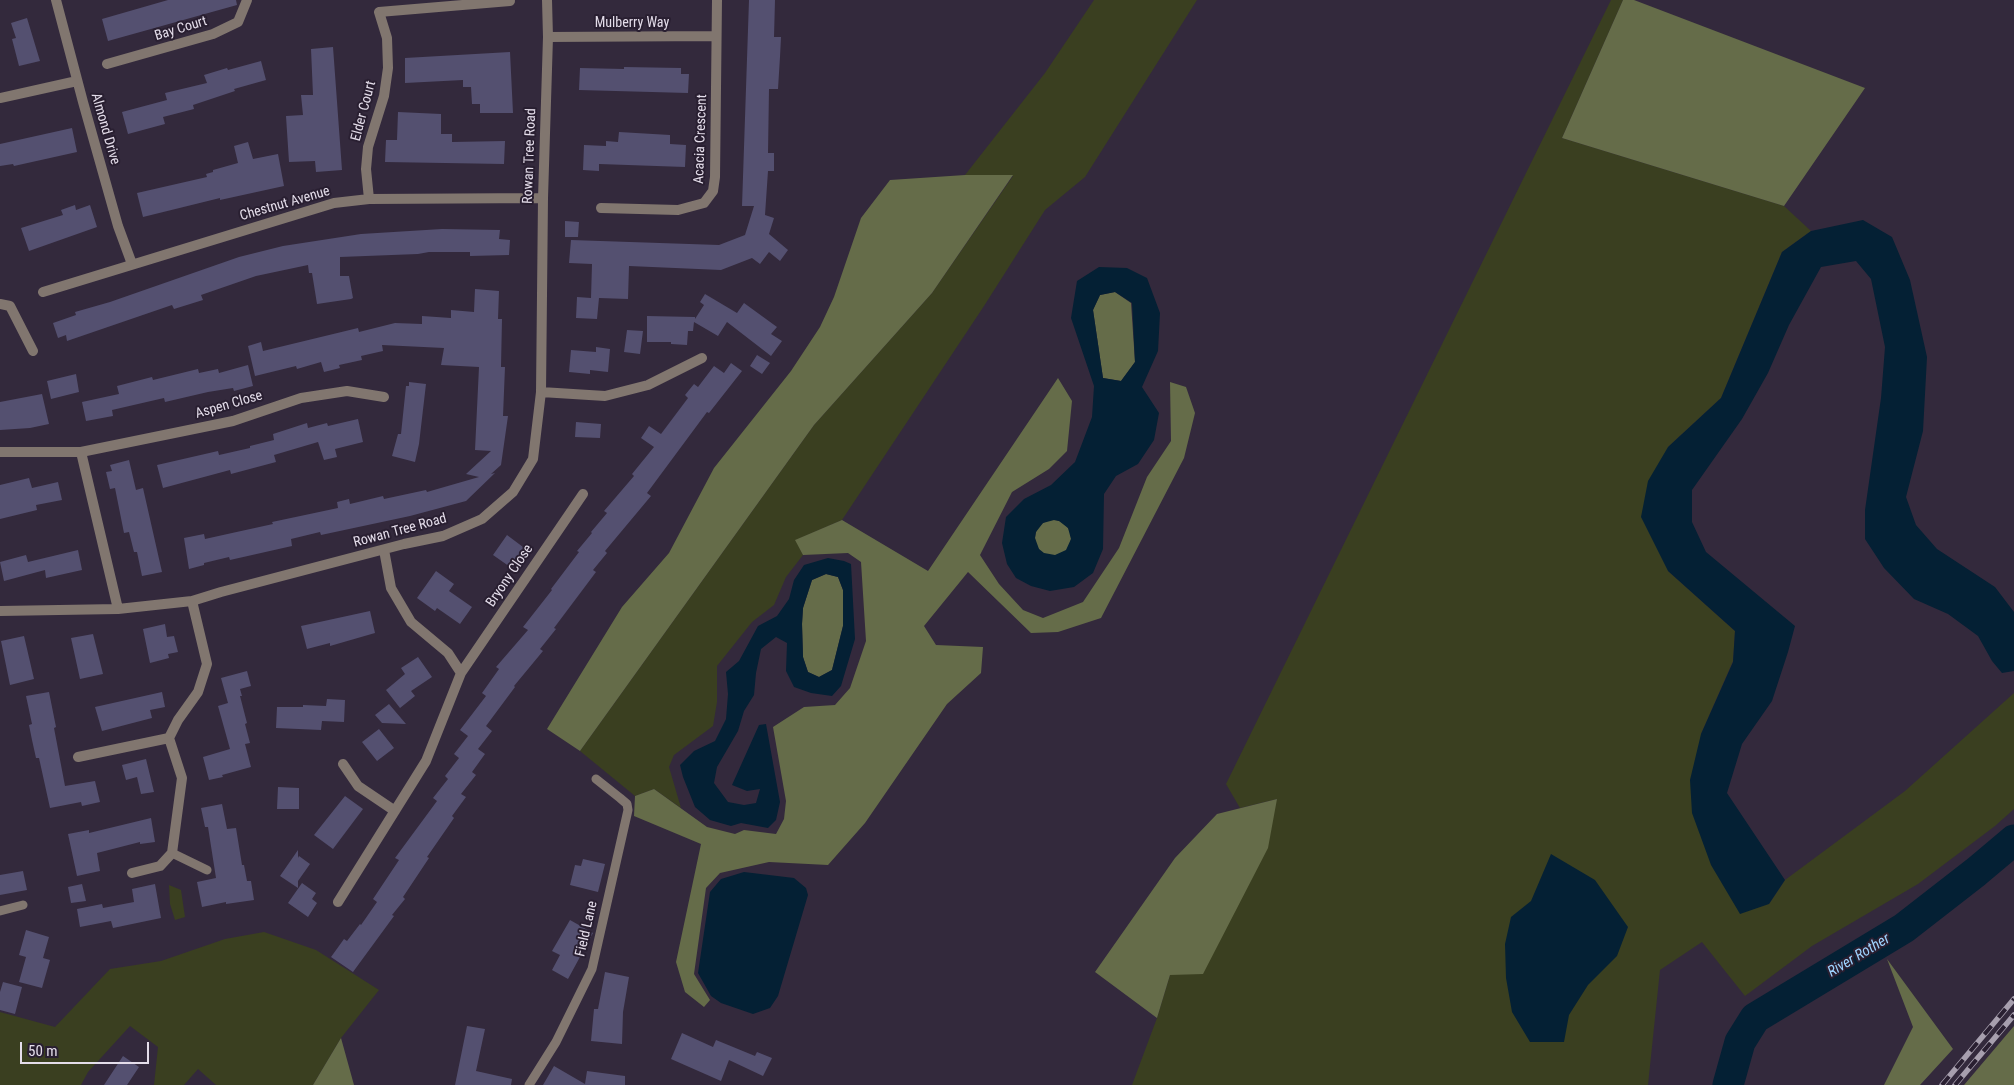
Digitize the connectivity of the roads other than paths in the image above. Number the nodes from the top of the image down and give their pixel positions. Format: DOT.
graph roads {
  1 [pos="56,0"];
  2 [pos="246,0"];
  3 [pos="547,0"];
  4 [pos="717,0"];
  5 [pos="510,1"];
  6 [pos="716,36"];
  7 [pos="548,37"];
  8 [pos="107,64"];
  9 [pos="77,82"];
  10 [pos="0,98"];
  11 [pos="543,198"];
  12 [pos="368,199"];
  13 [pos="602,208"];
  14 [pos="132,264"];
  15 [pos="44,292"];
  16 [pos="0,304"];
  17 [pos="33,351"];
  18 [pos="702,358"];
  19 [pos="541,392"];
  20 [pos="384,397"];
  21 [pos="0,452"];
  22 [pos="81,452"];
  23 [pos="582,494"];
  24 [pos="384,550"];
  25 [pos="192,601"];
  26 [pos="118,609"];
  27 [pos="0,611"];
  28 [pos="461,673"];
  29 [pos="169,738"];
  30 [pos="78,757"];
  31 [pos="344,764"];
  32 [pos="596,780"];
  33 [pos="394,811"];
  34 [pos="172,852"];
  35 [pos="207,870"];
  36 [pos="132,872"];
  37 [pos="338,902"];
  38 [pos="23,905"];
  39 [pos="0,911"];
  40 [pos="529,1085"];
  1 -- 9 [label="street, Almond Drive"];
  2 -- 8 [label="street, Bay Court"];
  3 -- 7 [label="street, Rowan Tree Road"];
  4 -- 6 [label="street, Acacia Crescent"];
  5 -- 12 [label="street, Elder Court"];
  6 -- 7 [label="street, Mulberry Way"];
  6 -- 13 [label="street, Acacia Crescent"];
  7 -- 11 [label="street, Rowan Tree Road"];
  9 -- 10 [label="street"];
  9 -- 14 [label="street, Almond Drive"];
  11 -- 12 [label="street, Chestnut Avenue"];
  11 -- 19 [label="street, Rowan Tree Road"];
  12 -- 14 [label="street, Chestnut Avenue"];
  14 -- 15 [label="street, Chestnut Avenue"];
  16 -- 17 [label="street"];
  18 -- 19 [label="street"];
  19 -- 24 [label="street, Rowan Tree Road"];
  20 -- 22 [label="street, Aspen Close"];
  21 -- 22 [label="street, Aspen Close"];
  22 -- 26 [label="street"];
  23 -- 28 [label="street, Bryony Close"];
  24 -- 25 [label="street, Rowan Tree Road"];
  24 -- 28 [label="street"];
  25 -- 26 [label="street, Rowan Tree Road"];
  25 -- 29 [label="street"];
  26 -- 27 [label="street, Rowan Tree Road"];
  28 -- 33 [label="street, Bryony Close"];
  29 -- 30 [label="street"];
  29 -- 34 [label="street"];
  31 -- 33 [label="street"];
  32 -- 40 [label="lane, Field Lane"];
  33 -- 37 [label="street, Bryony Close"];
  34 -- 35 [label="lane"];
  34 -- 36 [label="street"];
  38 -- 39 [label="lane"];
}
